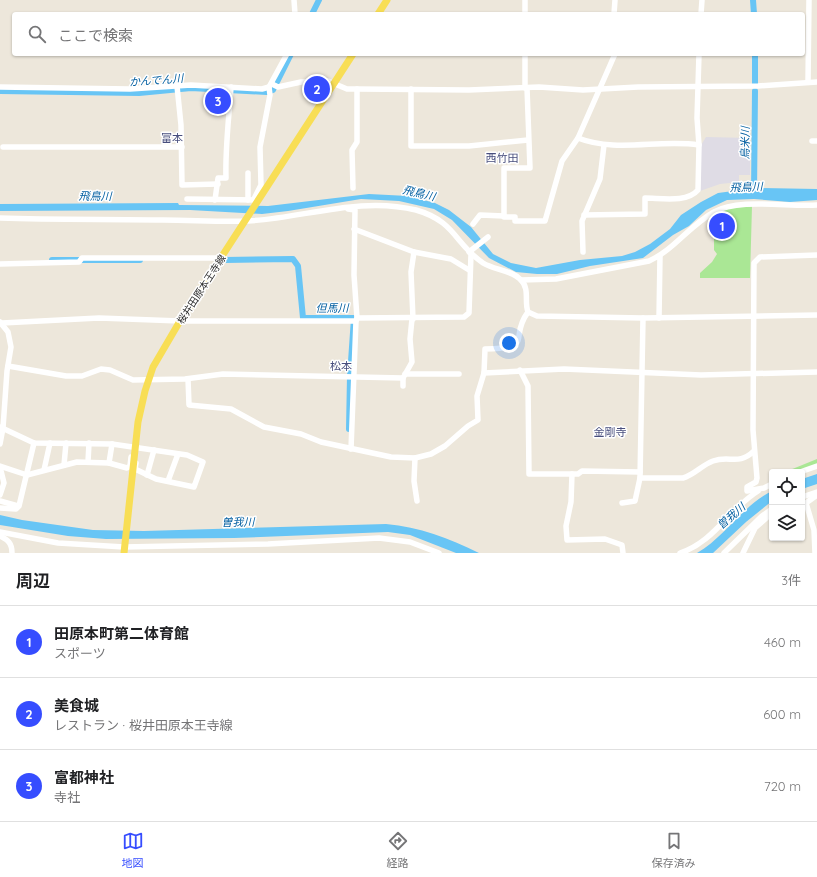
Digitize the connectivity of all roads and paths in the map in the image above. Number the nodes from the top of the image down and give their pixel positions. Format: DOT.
graph roads {
  1 [pos="294,0"];
  2 [pos="388,0"];
  3 [pos="525,0"];
  4 [pos="615,0"];
  5 [pos="702,0"];
  6 [pos="809,0"];
  7 [pos="295,12"];
  8 [pos="379,12"];
  9 [pos="525,12"];
  10 [pos="614,12"];
  11 [pos="701,12"];
  12 [pos="286,56"];
  13 [pos="352,56"];
  14 [pos="525,56"];
  15 [pos="614,56"];
  16 [pos="699,56"];
  17 [pos="808,82"];
  18 [pos="817,82"];
  19 [pos="334,83"];
  20 [pos="177,86"];
  21 [pos="271,86"];
  22 [pos="698,86"];
  23 [pos="0,88"];
  24 [pos="231,88"];
  25 [pos="526,88"];
  26 [pos="357,89"];
  27 [pos="411,90"];
  28 [pos="600,90"];
  29 [pos="578,138"];
  30 [pos="528,140"];
  31 [pos="604,145"];
  32 [pos="699,145"];
  33 [pos="182,146"];
  34 [pos="3,147"];
  35 [pos="248,173"];
  36 [pos="218,184"];
  37 [pos="353,188"];
  38 [pos="187,199"];
  39 [pos="215,200"];
  40 [pos="255,200"];
  41 [pos="817,205"];
  42 [pos="348,207"];
  43 [pos="584,215"];
  44 [pos="504,216"];
  45 [pos="0,218"];
  46 [pos="245,221"];
  47 [pos="473,224"];
  48 [pos="354,229"];
  49 [pos="487,238"];
  50 [pos="414,252"];
  51 [pos="583,252"];
  52 [pos="470,253"];
  53 [pos="817,255"];
  54 [pos="660,256"];
  55 [pos="222,258"];
  56 [pos="0,264"];
  57 [pos="469,270"];
  58 [pos="521,280"];
  59 [pos="528,312"];
  60 [pos="817,315"];
  61 [pos="752,317"];
  62 [pos="643,318"];
  63 [pos="659,318"];
  64 [pos="412,319"];
  65 [pos="357,320"];
  66 [pos="180,321"];
  67 [pos="1,323"];
  68 [pos="8,366"];
  69 [pos="520,370"];
  70 [pos="817,372"];
  71 [pos="484,373"];
  72 [pos="641,373"];
  73 [pos="753,373"];
  74 [pos="459,374"];
  75 [pos="404,376"];
  76 [pos="355,378"];
  77 [pos="188,379"];
  78 [pos="148,380"];
  79 [pos="403,386"];
  80 [pos="2,428"];
  81 [pos="34,443"];
  82 [pos="66,443"];
  83 [pos="89,443"];
  84 [pos="0,444"];
  85 [pos="50,444"];
  86 [pos="112,444"];
  87 [pos="134,447"];
  88 [pos="351,449"];
  89 [pos="154,450"];
  90 [pos="754,451"];
  91 [pos="178,454"];
  92 [pos="415,458"];
  93 [pos="88,462"];
  94 [pos="109,463"];
  95 [pos="64,465"];
  96 [pos="817,466"];
  97 [pos="0,467"];
  98 [pos="44,470"];
  99 [pos="805,470"];
  100 [pos="572,474"];
  101 [pos="27,475"];
  102 [pos="147,475"];
  103 [pos="640,475"];
  104 [pos="1,477"];
  105 [pos="168,482"];
  106 [pos="769,486"];
  107 [pos="764,488"];
  108 [pos="817,492"];
  109 [pos="0,495"];
  110 [pos="817,495"];
  111 [pos="805,496"];
  112 [pos="0,501"];
  113 [pos="417,501"];
  114 [pos="805,502"];
  115 [pos="622,503"];
  116 [pos="805,505"];
  117 [pos="19,506"];
  118 [pos="0,508"];
  119 [pos="769,511"];
  120 [pos="769,516"];
  121 [pos="769,519"];
  122 [pos="755,528"];
  123 [pos="0,532"];
  124 [pos="743,535"];
  125 [pos="0,536"];
  126 [pos="124,549"];
  127 [pos="12,553"];
  128 [pos="439,553"];
  129 [pos="622,553"];
  130 [pos="680,553"];
  131 [pos="724,553"];
  132 [pos="743,553"];
  133 [pos="815,553"];
  1 -- 7 [label="street"];
  2 -- 8 [label="main road"];
  3 -- 9 [label="street"];
  4 -- 10 [label="street"];
  5 -- 11 [label="street"];
  6 -- 17 [label="street"];
  12 -- 21 [label="street"];
  13 -- 19 [label="main road, 桜井田原本王寺線"];
  14 -- 25 [label="street"];
  15 -- 28 [label="street"];
  16 -- 22 [label="street"];
  17 -- 18 [label="street"];
  17 -- 22 [label="street"];
  19 -- 21 [label="street"];
  19 -- 26 [label="street"];
  19 -- 40 [label="main road, 桜井田原本王寺線"];
  20 -- 23 [label="street"];
  20 -- 24 [label="street"];
  20 -- 33 [label="street"];
  21 -- 24 [label="street"];
  21 -- 40 [label="street"];
  22 -- 28 [label="street"];
  22 -- 32 [label="street"];
  24 -- 36 [label="street"];
  25 -- 27 [label="street"];
  25 -- 28 [label="street"];
  25 -- 30 [label="street"];
  26 -- 27 [label="street"];
  26 -- 37 [label="street"];
  27 -- 30 [label="street"];
  28 -- 29 [label="street"];
  29 -- 31 [label="street"];
  29 -- 44 [label="street"];
  30 -- 44 [label="street"];
  31 -- 32 [label="street"];
  31 -- 43 [label="street"];
  32 -- 43 [label="street"];
  33 -- 34 [label="street"];
  33 -- 36 [label="street"];
  35 -- 40 [label="street"];
  36 -- 39 [label="street"];
  38 -- 39 [label="street"];
  39 -- 40 [label="street"];
  40 -- 46 [label="main road, 桜井田原本王寺線"];
  41 -- 54 [label="street"];
  42 -- 46 [label="street"];
  42 -- 48 [label="street"];
  42 -- 52 [label="street"];
  43 -- 51 [label="street"];
  44 -- 47 [label="street"];
  45 -- 46 [label="street"];
  46 -- 55 [label="main road, 桜井田原本王寺線"];
  48 -- 50 [label="street"];
  48 -- 65 [label="street"];
  49 -- 52 [label="street"];
  50 -- 57 [label="street"];
  50 -- 64 [label="street"];
  52 -- 57 [label="street"];
  52 -- 58 [label="street"];
  53 -- 61 [label="street"];
  54 -- 58 [label="street"];
  54 -- 63 [label="street"];
  55 -- 56 [label="street"];
  55 -- 66 [label="main road, 桜井田原本王寺線"];
  57 -- 64 [label="street"];
  58 -- 59 [label="street"];
  59 -- 62 [label="street"];
  59 -- 71 [label="street"];
  60 -- 61 [label="street"];
  61 -- 63 [label="street"];
  61 -- 73 [label="street"];
  62 -- 63 [label="street"];
  62 -- 72 [label="street"];
  64 -- 65 [label="street"];
  64 -- 75 [label="street"];
  65 -- 66 [label="street"];
  65 -- 76 [label="street"];
  66 -- 67 [label="street"];
  66 -- 78 [label="main road, 桜井田原本王寺線"];
  67 -- 68 [label="street"];
  68 -- 78 [label="street"];
  68 -- 80 [label="street"];
  69 -- 71 [label="street"];
  69 -- 72 [label="street"];
  69 -- 100 [label="street"];
  70 -- 73 [label="street"];
  71 -- 92 [label="street"];
  72 -- 73 [label="street"];
  72 -- 103 [label="street"];
  73 -- 90 [label="street"];
  74 -- 75 [label="street"];
  75 -- 76 [label="street"];
  75 -- 79 [label="street"];
  76 -- 77 [label="street"];
  76 -- 88 [label="street"];
  77 -- 78 [label="street"];
  77 -- 88 [label="street"];
  78 -- 87 [label="main road, 桜井田原本王寺線"];
  80 -- 81 [label="street"];
  80 -- 84 [label="street"];
  81 -- 85 [label="street"];
  81 -- 101 [label="street"];
  82 -- 83 [label="street"];
  82 -- 85 [label="street"];
  82 -- 95 [label="street"];
  83 -- 86 [label="street"];
  83 -- 93 [label="street"];
  85 -- 98 [label="street"];
  86 -- 87 [label="street"];
  86 -- 94 [label="street"];
  87 -- 89 [label="street"];
  87 -- 94 [label="street"];
  87 -- 102 [label="street"];
  87 -- 126 [label="main road, 桜井田原本王寺線"];
  88 -- 92 [label="street"];
  89 -- 91 [label="street"];
  89 -- 102 [label="street"];
  90 -- 103 [label="street"];
  90 -- 107 [label="street"];
  91 -- 105 [label="street"];
  91 -- 105 [label="street"];
  92 -- 113 [label="street"];
  93 -- 94 [label="street"];
  93 -- 95 [label="street"];
  95 -- 98 [label="street"];
  96 -- 99 [label="street"];
  97 -- 101 [label="street"];
  97 -- 104 [label="street"];
  98 -- 101 [label="street"];
  100 -- 103 [label="street"];
  100 -- 129 [label="street"];
  101 -- 117 [label="street"];
  102 -- 105 [label="street"];
  103 -- 115 [label="street"];
  104 -- 109 [label="street"];
  106 -- 107 [label="street"];
  107 -- 130 [label="street"];
  108 -- 111 [label="street"];
  110 -- 114 [label="street"];
  112 -- 117 [label="street"];
  116 -- 133 [label="street"];
  117 -- 118 [label="street"];
  119 -- 124 [label="street"];
  120 -- 122 [label="street"];
  121 -- 122 [label="street"];
  122 -- 124 [label="street"];
  122 -- 132 [label="street"];
  123 -- 126 [label="street"];
  124 -- 131 [label="street"];
  125 -- 127 [label="street"];
  126 -- 128 [label="street"];
}
